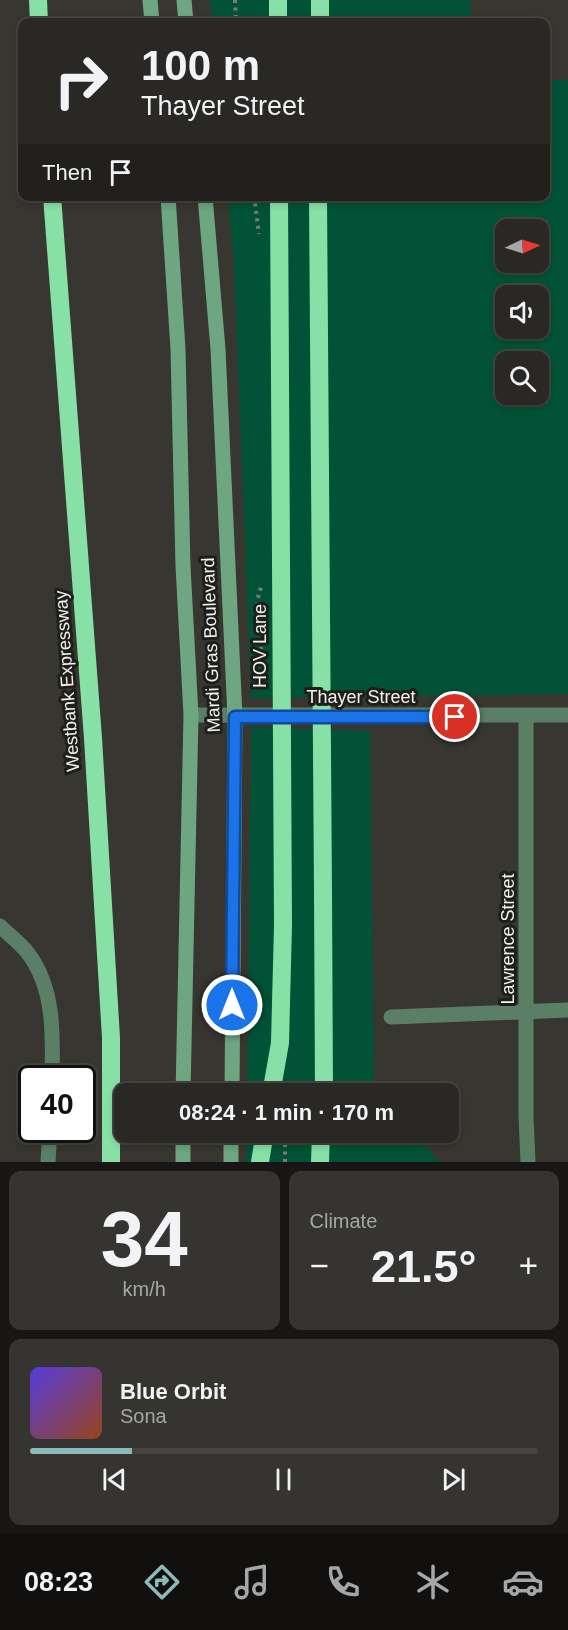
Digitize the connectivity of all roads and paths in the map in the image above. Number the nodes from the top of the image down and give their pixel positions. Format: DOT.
graph roads {
  1 [pos="38,0"];
  2 [pos="150,0"];
  3 [pos="184,0"];
  4 [pos="235,0"];
  5 [pos="278,0"];
  6 [pos="320,0"];
  7 [pos="39,18"];
  8 [pos="152,18"];
  9 [pos="186,18"];
  10 [pos="236,18"];
  11 [pos="278,18"];
  12 [pos="320,18"];
  13 [pos="52,201"];
  14 [pos="168,201"];
  15 [pos="205,201"];
  16 [pos="279,201"];
  17 [pos="318,201"];
  18 [pos="568,715"];
  19 [pos="191,716"];
  20 [pos="526,716"];
  21 [pos="235,717"];
  22 [pos="0,926"];
  23 [pos="568,1010"];
  24 [pos="528,1011"];
  25 [pos="391,1017"];
  26 [pos="52,1065"];
  27 [pos="183,1083"];
  28 [pos="232,1083"];
  29 [pos="273,1083"];
  30 [pos="324,1083"];
  31 [pos="49,1143"];
  32 [pos="183,1143"];
  33 [pos="231,1143"];
  34 [pos="263,1143"];
  35 [pos="285,1143"];
  36 [pos="321,1143"];
  37 [pos="48,1162"];
  38 [pos="111,1162"];
  39 [pos="183,1162"];
  40 [pos="231,1162"];
  41 [pos="260,1162"];
  42 [pos="285,1162"];
  43 [pos="320,1162"];
  44 [pos="528,1162"];
  1 -- 7 [label="highway"];
  2 -- 8 [label="street"];
  3 -- 9 [label="street"];
  4 -- 10 [label="path"];
  5 -- 11 [label="highway"];
  6 -- 12 [label="highway"];
  13 -- 38 [label="highway, Westbank Expressway"];
  14 -- 19 [label="street, Mardi Gras Boulevard"];
  15 -- 21 [label="street, Mardi Gras Boulevard"];
  16 -- 29 [label="highway, HOV Lane, bridge"];
  17 -- 30 [label="highway, bridge"];
  18 -- 20 [label="street, Thayer Street"];
  19 -- 21 [label="street, Thayer Street"];
  19 -- 27 [label="street, Mardi Gras Boulevard"];
  20 -- 21 [label="street, Thayer Street"];
  20 -- 24 [label="street, Lawrence Street"];
  21 -- 28 [label="street, Mardi Gras Boulevard"];
  22 -- 26 [label="street"];
  23 -- 24 [label="street"];
  24 -- 25 [label="street"];
  24 -- 44 [label="street, Lawrence Street"];
  31 -- 37 [label="street"];
  32 -- 39 [label="street"];
  33 -- 40 [label="street"];
  34 -- 41 [label="highway"];
  35 -- 42 [label="path"];
  36 -- 43 [label="highway"];
}
